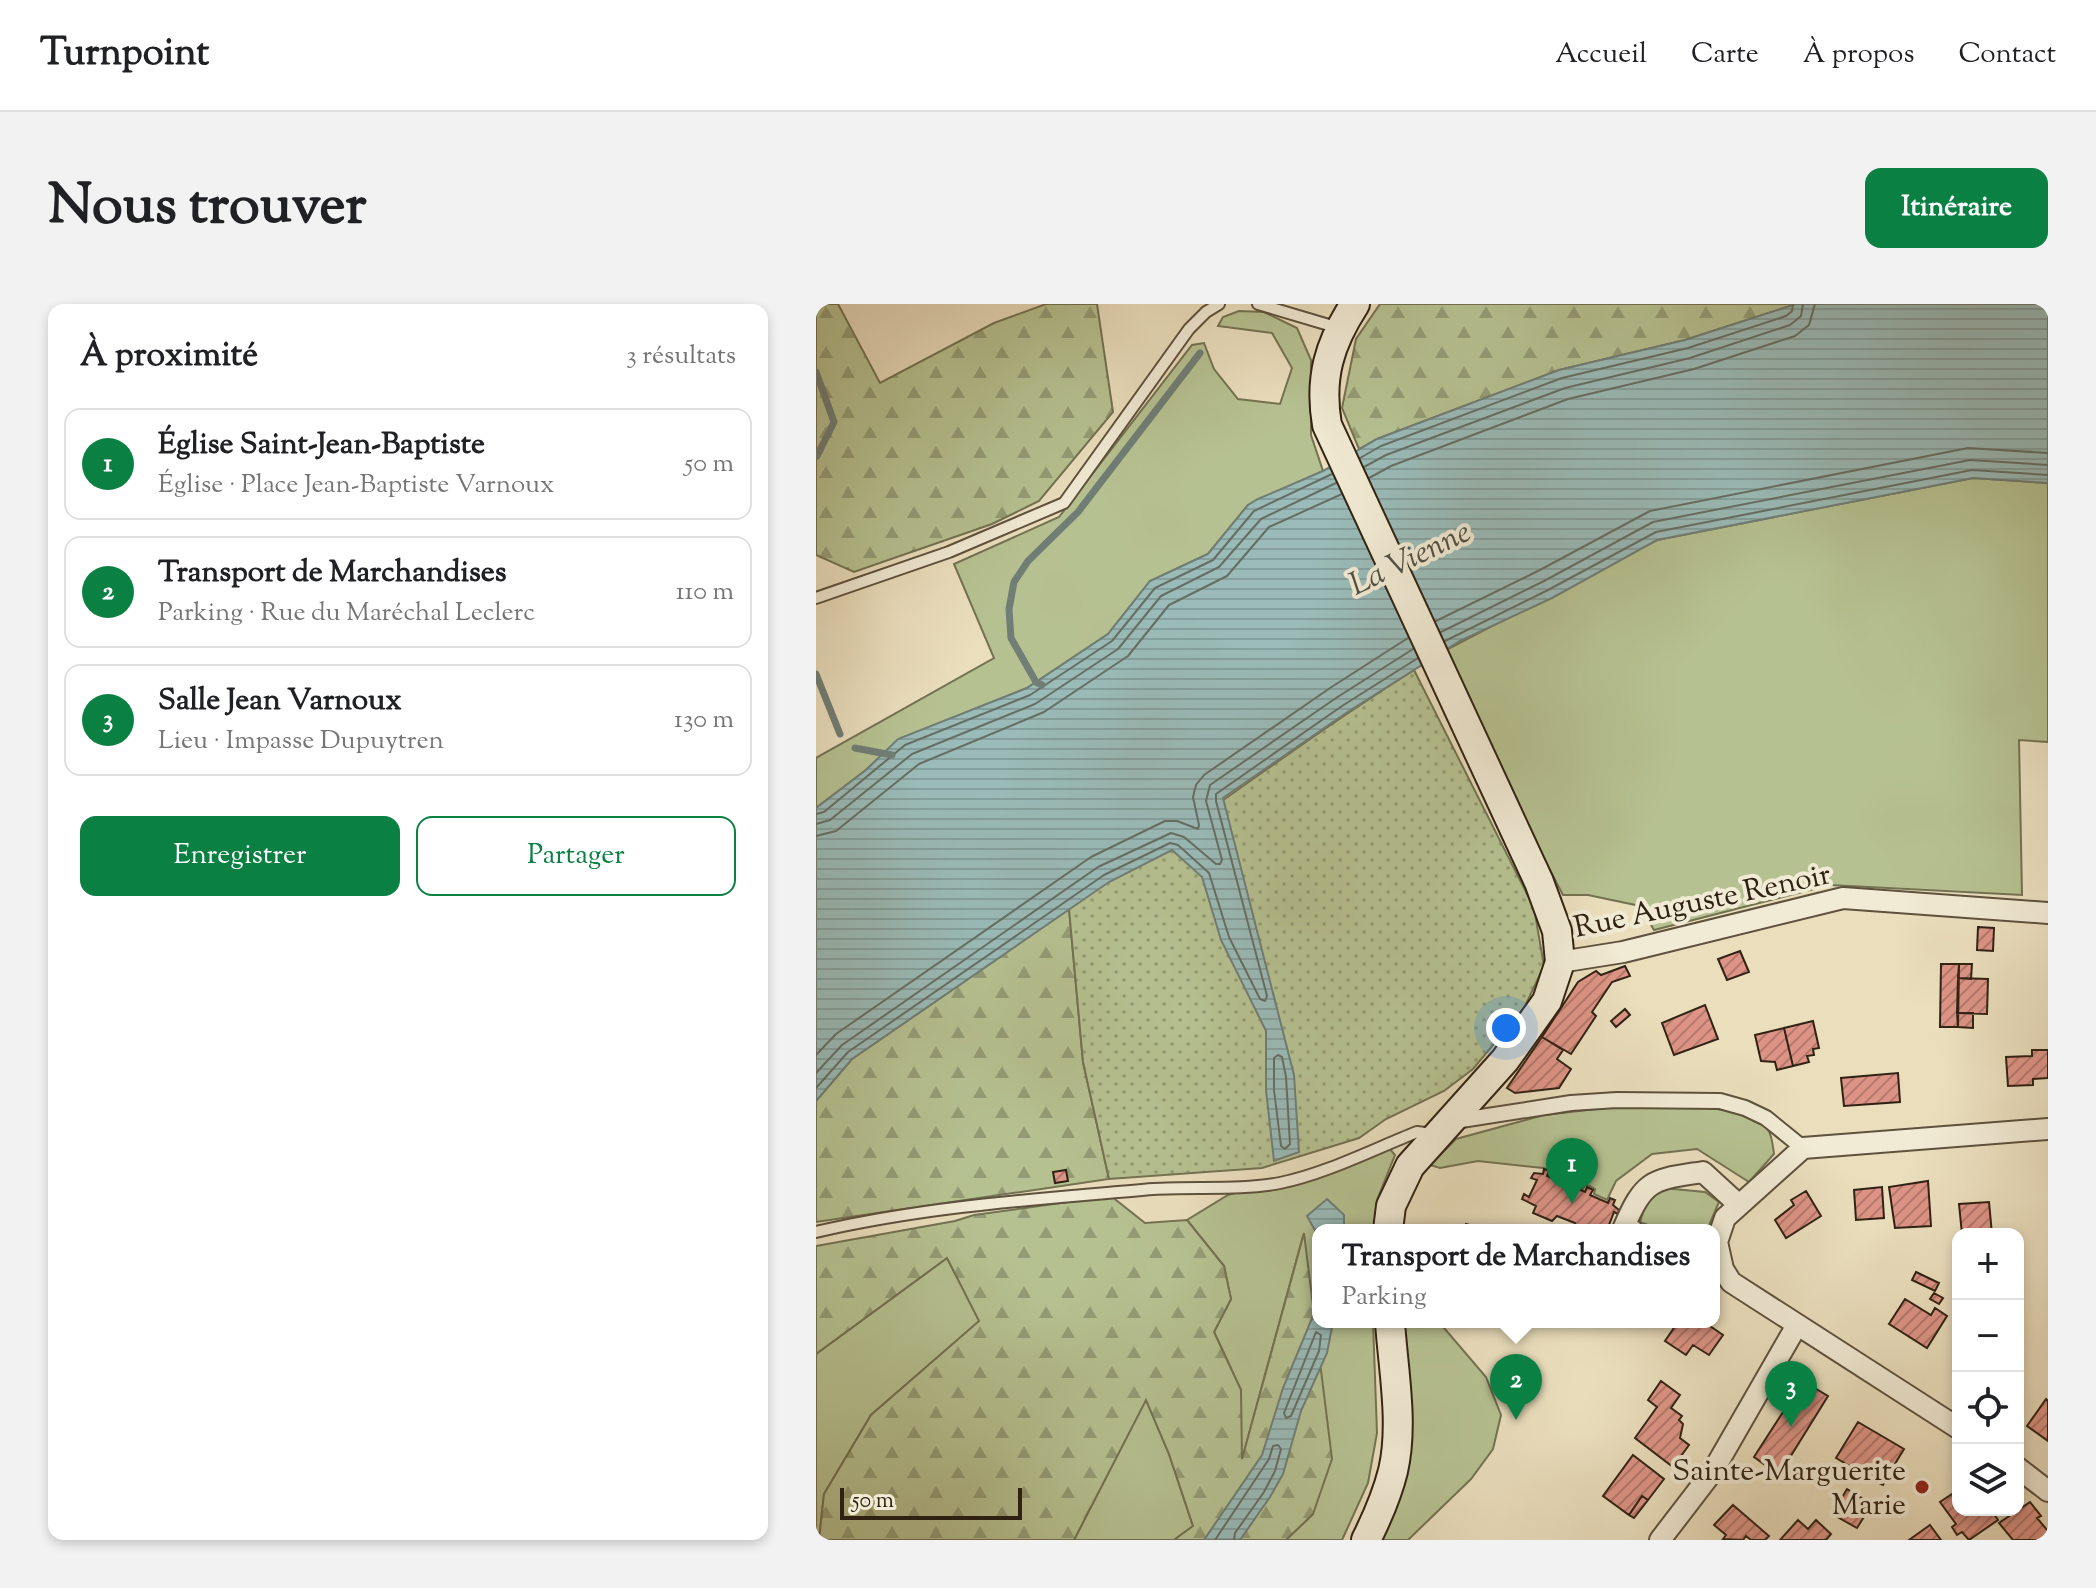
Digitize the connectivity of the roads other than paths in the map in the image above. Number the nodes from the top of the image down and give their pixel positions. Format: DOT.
graph roads {
  1 [pos="1219,304"];
  2 [pos="1258,304"];
  3 [pos="1355,304"];
  4 [pos="1339,328"];
  5 [pos="816,598"];
  6 [pos="2048,913"];
  7 [pos="1560,962"];
  8 [pos="1445,1128"];
  9 [pos="2048,1129"];
  10 [pos="1803,1148"];
  11 [pos="1739,1205"];
  12 [pos="1389,1224"];
  13 [pos="1625,1224"];
  14 [pos="816,1232"];
  15 [pos="1720,1233"];
  16 [pos="1720,1269"];
  17 [pos="1797,1325"];
  18 [pos="1390,1328"];
  19 [pos="1952,1424"];
  20 [pos="2024,1473"];
  21 [pos="2048,1491"];
  22 [pos="1366,1540"];
  23 [pos="1660,1540"];
  1 -- 5 [label="lane"];
  2 -- 4 [label="lane"];
  3 -- 4 [label="main road"];
  4 -- 7 [label="main road"];
  6 -- 7 [label="street, Rue Auguste Renoir"];
  7 -- 8 [label="main road"];
  8 -- 10 [label="street"];
  8 -- 12 [label="main road"];
  8 -- 14 [label="lane"];
  9 -- 10 [label="street"];
  10 -- 11 [label="street"];
  11 -- 13 [label="street"];
  11 -- 15 [label="street"];
  16 -- 17 [label="street"];
  17 -- 19 [label="street"];
  17 -- 23 [label="street"];
  18 -- 22 [label="main road"];
  20 -- 21 [label="street"];
}
